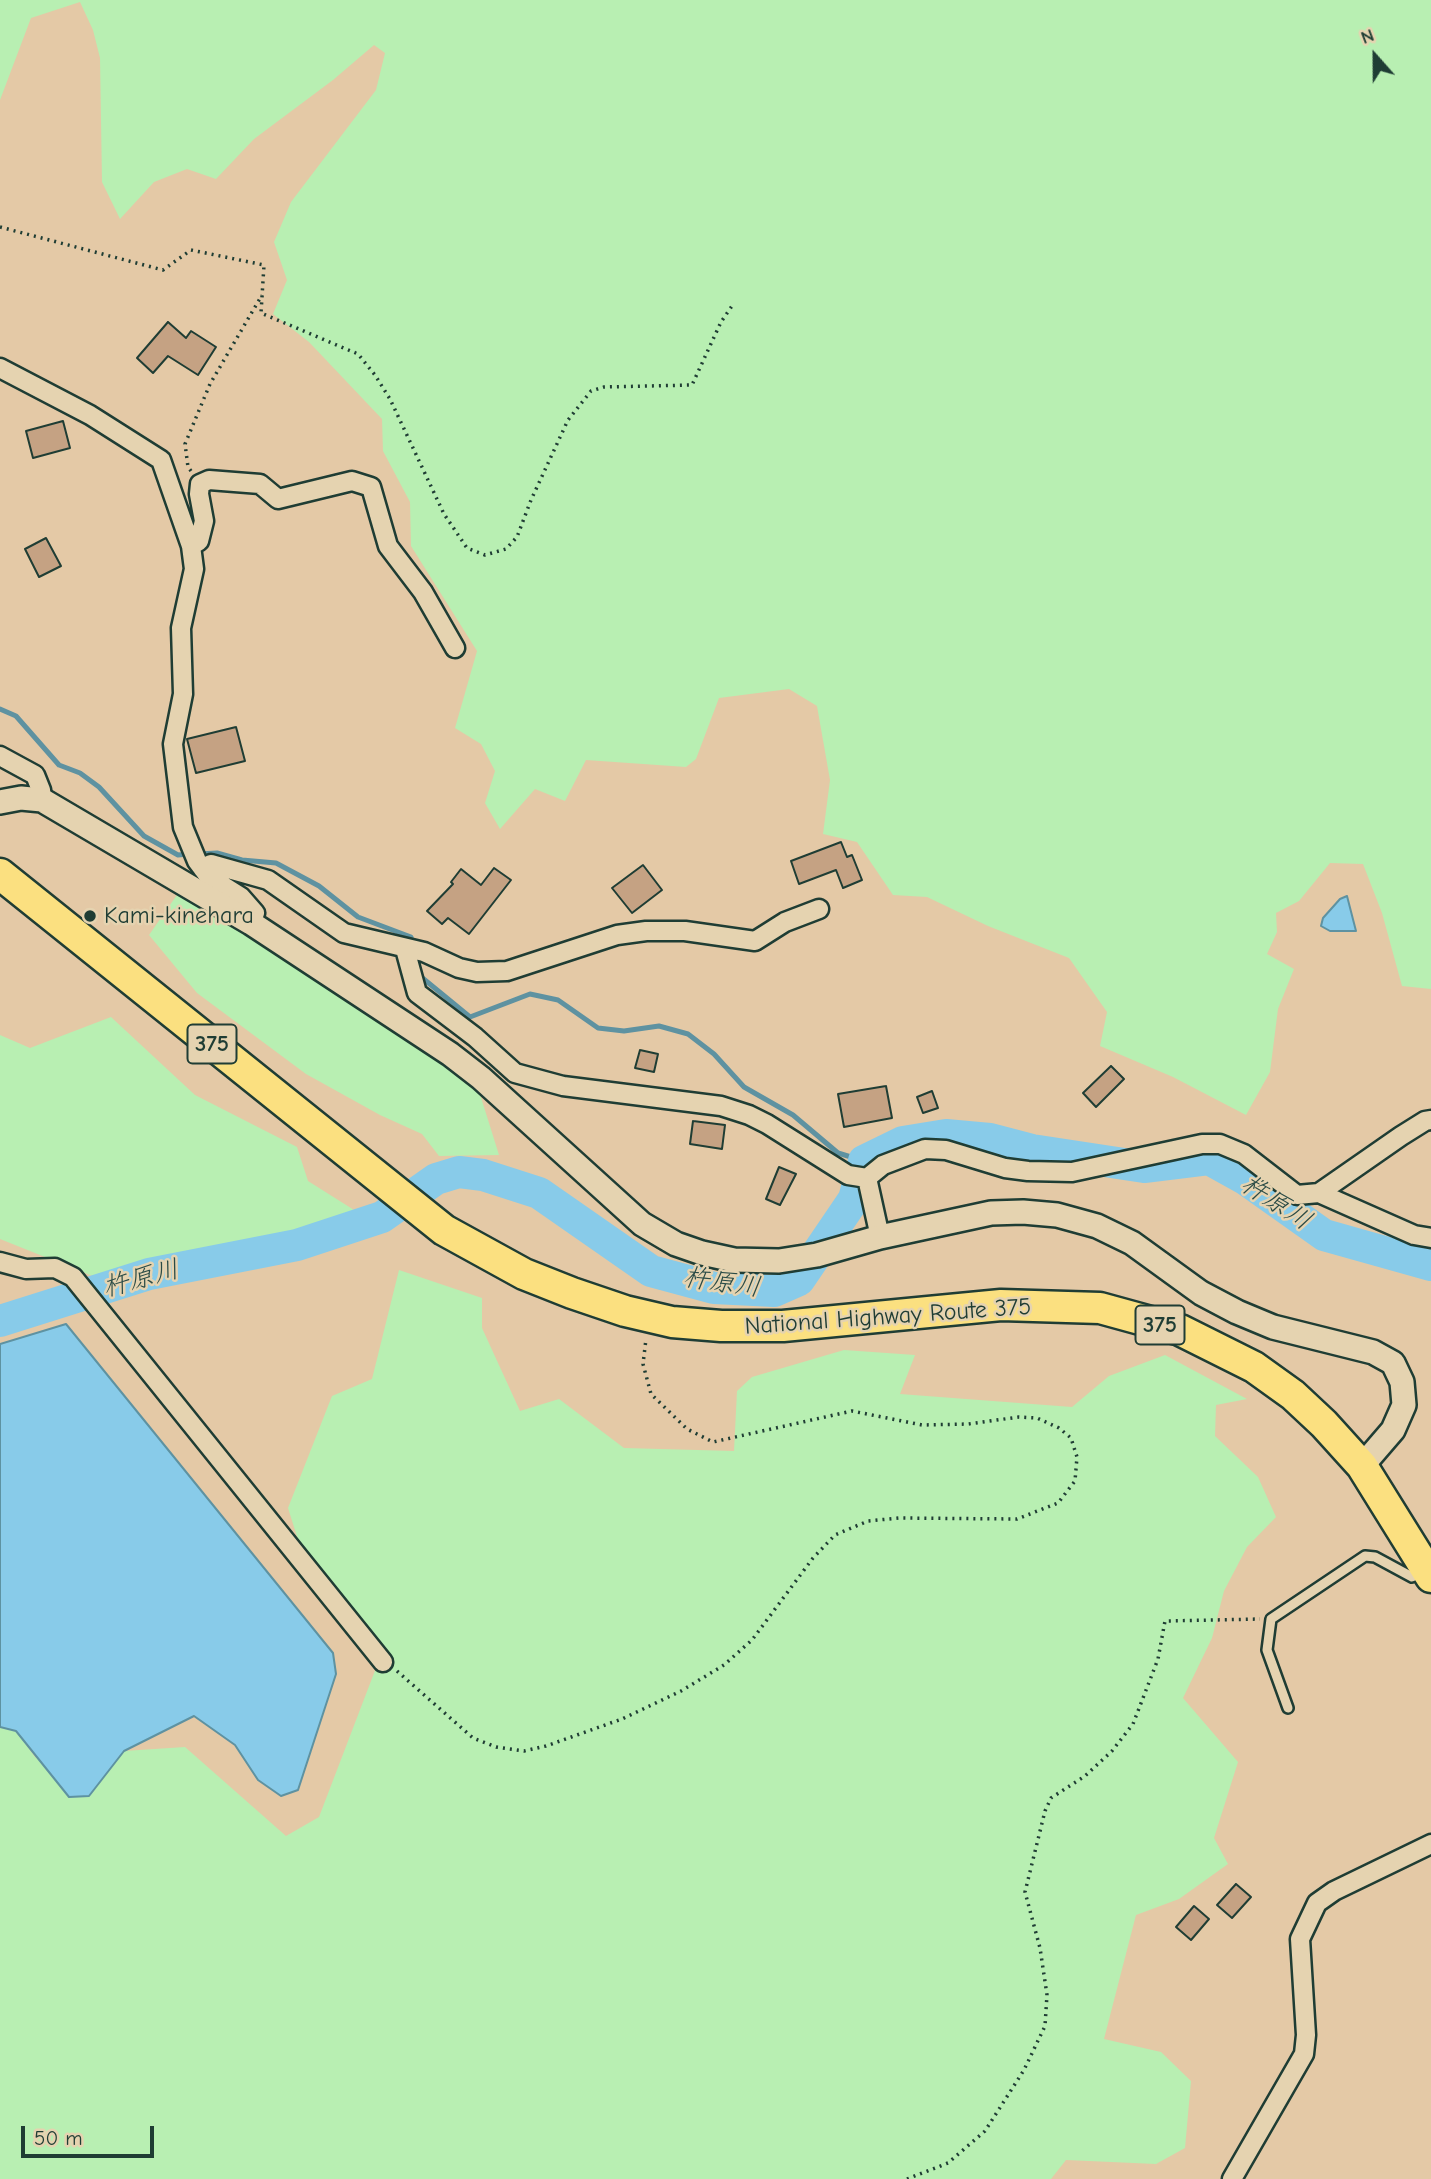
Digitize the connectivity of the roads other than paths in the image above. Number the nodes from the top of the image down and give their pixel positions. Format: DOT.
graph roads {
  1 [pos="0,368"];
  2 [pos="191,546"];
  3 [pos="455,648"];
  4 [pos="0,757"];
  5 [pos="42,800"];
  6 [pos="0,802"];
  7 [pos="196,858"];
  8 [pos="0,874"];
  9 [pos="820,909"];
  10 [pos="251,923"];
  11 [pos="405,950"];
  12 [pos="1431,1120"];
  13 [pos="867,1178"];
  14 [pos="1319,1193"];
  15 [pos="880,1237"];
  16 [pos="1431,1238"];
  17 [pos="0,1262"];
  18 [pos="1362,1466"];
  19 [pos="1429,1573"];
  20 [pos="383,1662"];
  21 [pos="1288,1708"];
  22 [pos="1431,1844"];
  23 [pos="1232,2179"];
  1 -- 2 [label="street"];
  2 -- 3 [label="street"];
  2 -- 7 [label="street"];
  4 -- 5 [label="street"];
  5 -- 6 [label="street"];
  5 -- 10 [label="street"];
  7 -- 10 [label="street"];
  7 -- 11 [label="street"];
  8 -- 18 [label="highway, National Highway Route 375 / 375"];
  9 -- 11 [label="street"];
  10 -- 15 [label="street"];
  11 -- 13 [label="street"];
  12 -- 14 [label="street"];
  13 -- 14 [label="street"];
  13 -- 15 [label="street"];
  14 -- 16 [label="street"];
  15 -- 18 [label="street"];
  17 -- 20 [label="street"];
  18 -- 19 [label="highway, National Highway Route 375 / 375"];
  19 -- 21 [label="lane"];
  22 -- 23 [label="street"];
}
